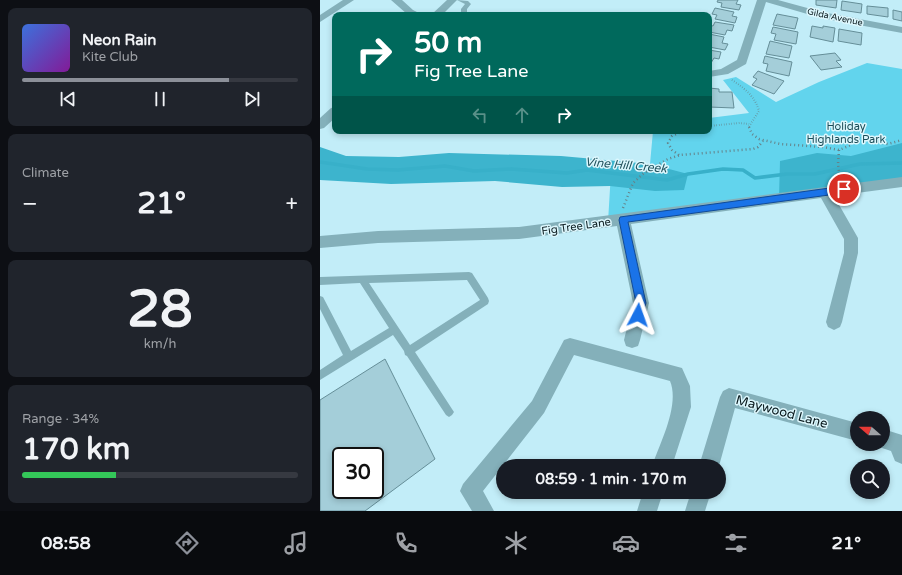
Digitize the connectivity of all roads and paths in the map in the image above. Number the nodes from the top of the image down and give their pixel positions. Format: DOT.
graph roads {
  1 [pos="349,0"];
  2 [pos="396,0"];
  3 [pos="452,0"];
  4 [pos="459,0"];
  5 [pos="762,0"];
  6 [pos="768,0"];
  7 [pos="410,12"];
  8 [pos="439,12"];
  9 [pos="464,12"];
  10 [pos="320,19"];
  11 [pos="902,30"];
  12 [pos="720,72"];
  13 [pos="712,73"];
  14 [pos="749,124"];
  15 [pos="712,126"];
  16 [pos="676,134"];
  17 [pos="902,140"];
  18 [pos="763,141"];
  19 [pos="839,150"];
  20 [pos="680,155"];
  21 [pos="838,171"];
  22 [pos="902,182"];
  23 [pos="824,192"];
  24 [pos="623,220"];
  25 [pos="320,242"];
  26 [pos="362,279"];
  27 [pos="320,281"];
  28 [pos="320,300"];
  29 [pos="834,322"];
  30 [pos="394,330"];
  31 [pos="632,340"];
  32 [pos="408,352"];
  33 [pos="349,357"];
  34 [pos="320,375"];
  35 [pos="449,412"];
  36 [pos="850,430"];
  37 [pos="890,441"];
  38 [pos="902,454"];
  39 [pos="664,459"];
  40 [pos="710,459"];
  41 [pos="651,499"];
  42 [pos="699,499"];
  43 [pos="484,511"];
  44 [pos="647,511"];
  45 [pos="695,511"];
  1 -- 10 [label="street"];
  2 -- 7 [label="street"];
  3 -- 8 [label="street"];
  4 -- 9 [label="lane"];
  5 -- 12 [label="street"];
  6 -- 11 [label="street, Gilda Avenue"];
  12 -- 13 [label="street"];
  12 -- 14 [label="path"];
  14 -- 15 [label="path"];
  14 -- 18 [label="path"];
  16 -- 20 [label="path"];
  17 -- 19 [label="path"];
  18 -- 19 [label="path"];
  18 -- 20 [label="path"];
  19 -- 21 [label="path"];
  20 -- 24 [label="path"];
  22 -- 23 [label="street, Fig Tree Lane"];
  23 -- 24 [label="street, Fig Tree Lane"];
  23 -- 29 [label="street"];
  24 -- 25 [label="street, Fig Tree Lane"];
  24 -- 31 [label="street"];
  26 -- 27 [label="lane"];
  26 -- 30 [label="lane"];
  26 -- 32 [label="lane"];
  28 -- 33 [label="lane"];
  30 -- 32 [label="lane"];
  30 -- 33 [label="lane"];
  32 -- 35 [label="lane"];
  33 -- 34 [label="lane"];
  36 -- 40 [label="street, Maywood Lane"];
  37 -- 38 [label="street"];
  39 -- 43 [label="street"];
  41 -- 44 [label="street"];
  42 -- 45 [label="street"];
}
